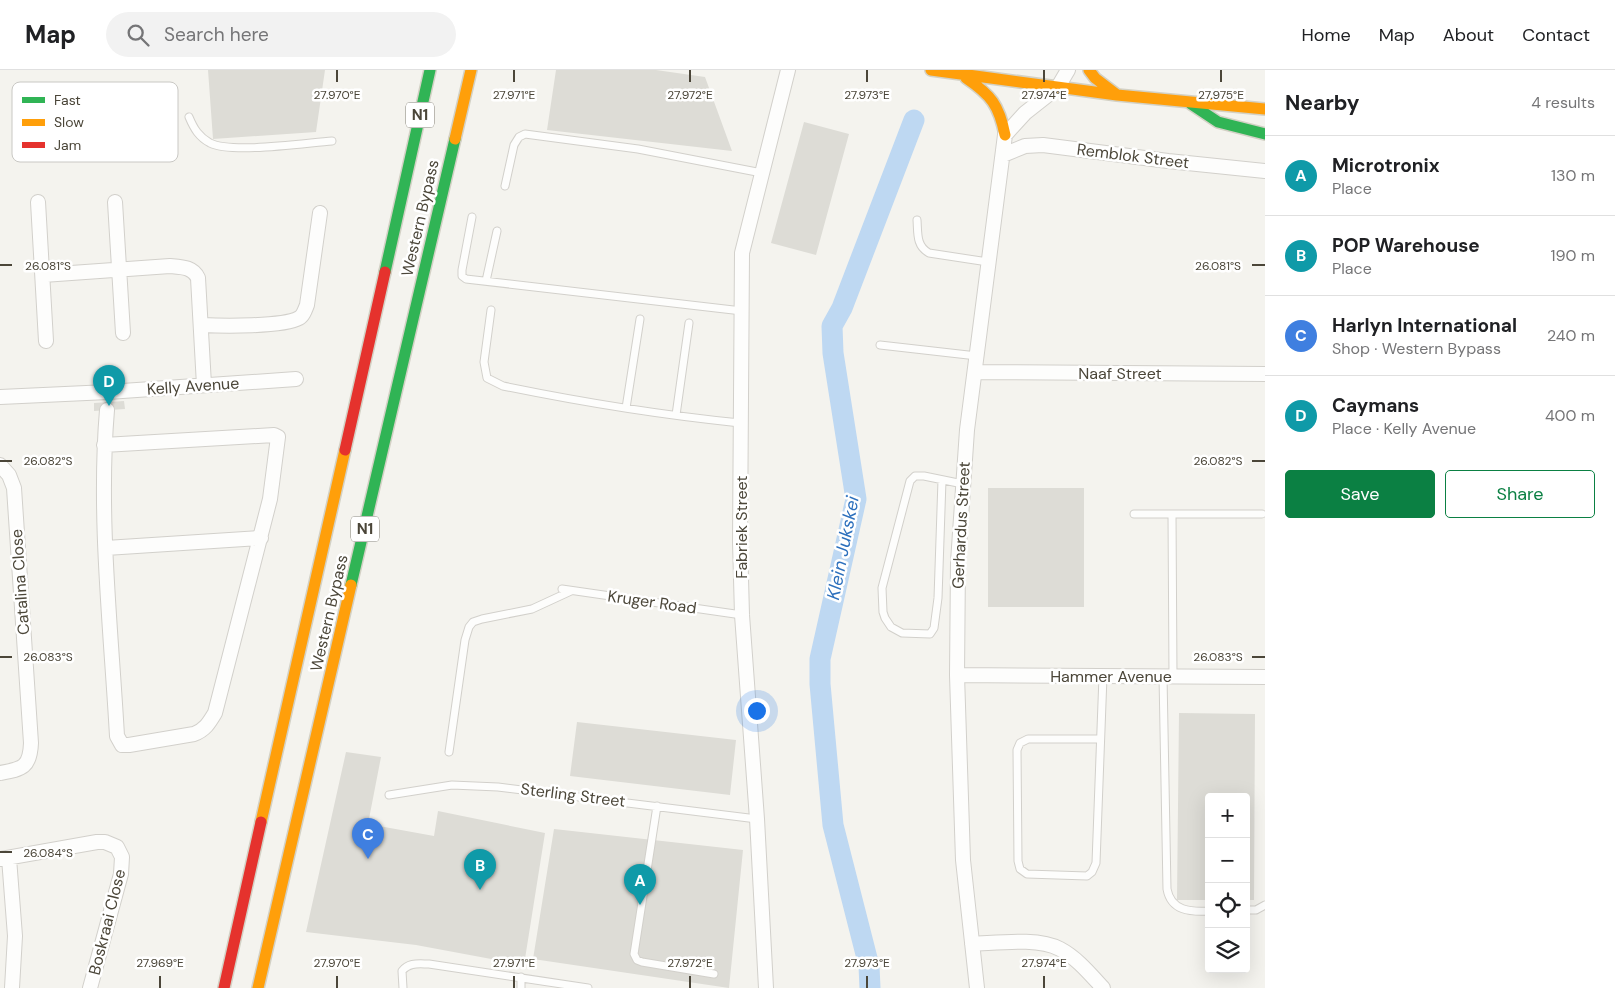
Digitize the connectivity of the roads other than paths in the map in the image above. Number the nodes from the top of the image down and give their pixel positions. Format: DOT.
graph roads {
  1 [pos="430,70"];
  2 [pos="472,70"];
  3 [pos="788,70"];
  4 [pos="931,70"];
  5 [pos="1007,70"];
  6 [pos="1068,70"];
  7 [pos="1089,70"];
  8 [pos="966,76"];
  9 [pos="1058,87"];
  10 [pos="1117,95"];
  11 [pos="1190,103"];
  12 [pos="1265,109"];
  13 [pos="189,117"];
  14 [pos="1265,134"];
  15 [pos="1005,135"];
  16 [pos="332,140"];
  17 [pos="1003,155"];
  18 [pos="1265,171"];
  19 [pos="762,173"];
  20 [pos="505,186"];
  21 [pos="38,202"];
  22 [pos="115,202"];
  23 [pos="320,213"];
  24 [pos="472,217"];
  25 [pos="917,220"];
  26 [pos="497,230"];
  27 [pos="988,262"];
  28 [pos="119,270"];
  29 [pos="42,275"];
  30 [pos="486,281"];
  31 [pos="491,310"];
  32 [pos="742,311"];
  33 [pos="640,319"];
  34 [pos="689,323"];
  35 [pos="202,325"];
  36 [pos="123,333"];
  37 [pos="46,341"];
  38 [pos="880,346"];
  39 [pos="977,356"];
  40 [pos="975,372"];
  41 [pos="1265,374"];
  42 [pos="296,379"];
  43 [pos="204,385"];
  44 [pos="0,397"];
  45 [pos="108,401"];
  46 [pos="626,408"];
  47 [pos="676,415"];
  48 [pos="740,423"];
  49 [pos="104,445"];
  50 [pos="0,465"];
  51 [pos="942,480"];
  52 [pos="963,484"];
  53 [pos="1134,514"];
  54 [pos="1172,514"];
  55 [pos="1262,514"];
  56 [pos="261,538"];
  57 [pos="106,548"];
  58 [pos="562,589"];
  59 [pos="571,590"];
  60 [pos="742,615"];
  61 [pos="957,674"];
  62 [pos="1103,676"];
  63 [pos="1168,676"];
  64 [pos="1265,677"];
  65 [pos="1100,739"];
  66 [pos="449,752"];
  67 [pos="0,773"];
  68 [pos="389,794"];
  69 [pos="657,806"];
  70 [pos="757,819"];
  71 [pos="4,858"];
  72 [pos="1265,905"];
  73 [pos="1250,910"];
  74 [pos="1205,911"];
  75 [pos="972,944"];
  76 [pos="714,974"];
  77 [pos="520,977"];
  78 [pos="12,988"];
  79 [pos="90,988"];
  80 [pos="224,988"];
  81 [pos="258,988"];
  82 [pos="403,988"];
  83 [pos="521,988"];
  84 [pos="588,988"];
  85 [pos="766,988"];
  86 [pos="977,988"];
  87 [pos="1103,988"];
  1 -- 80 [label="main road, Western Bypass / N1"];
  2 -- 81 [label="main road, Western Bypass / N1"];
  3 -- 19 [label="street, Fabriek Street"];
  4 -- 8 [label="main road"];
  5 -- 8 [label="main road"];
  6 -- 9 [label="street"];
  7 -- 10 [label="main road"];
  8 -- 9 [label="main road"];
  8 -- 15 [label="main road"];
  9 -- 10 [label="main road"];
  9 -- 15 [label="street"];
  10 -- 11 [label="main road"];
  11 -- 12 [label="main road"];
  11 -- 14 [label="main road"];
  13 -- 16 [label="lane"];
  15 -- 17 [label="street, Gerhardus Street"];
  17 -- 18 [label="street, Remblok Street"];
  17 -- 27 [label="street, Gerhardus Street"];
  19 -- 20 [label="lane"];
  19 -- 32 [label="street, Fabriek Street"];
  21 -- 29 [label="street"];
  22 -- 28 [label="street"];
  23 -- 35 [label="street"];
  24 -- 30 [label="lane"];
  25 -- 27 [label="lane"];
  26 -- 30 [label="lane"];
  27 -- 39 [label="street, Gerhardus Street"];
  28 -- 29 [label="street"];
  28 -- 35 [label="street"];
  28 -- 36 [label="street"];
  29 -- 37 [label="street"];
  30 -- 32 [label="lane"];
  31 -- 46 [label="lane"];
  32 -- 48 [label="street, Fabriek Street"];
  33 -- 46 [label="lane"];
  34 -- 47 [label="lane"];
  35 -- 43 [label="street"];
  38 -- 39 [label="lane"];
  39 -- 40 [label="street, Gerhardus Street"];
  40 -- 41 [label="street, Naaf Street"];
  40 -- 52 [label="street, Gerhardus Street"];
  42 -- 43 [label="street, Kelly Avenue"];
  43 -- 45 [label="street, Kelly Avenue"];
  44 -- 45 [label="street, Kelly Avenue"];
  45 -- 49 [label="street"];
  46 -- 47 [label="lane"];
  47 -- 48 [label="lane"];
  48 -- 60 [label="street, Fabriek Street"];
  49 -- 56 [label="street"];
  49 -- 57 [label="street"];
  50 -- 67 [label="street, Catalina Close"];
  51 -- 51 [label="lane"];
  51 -- 52 [label="lane"];
  52 -- 61 [label="street, Gerhardus Street"];
  53 -- 54 [label="lane"];
  54 -- 55 [label="lane"];
  54 -- 63 [label="lane"];
  56 -- 57 [label="street"];
  56 -- 57 [label="street"];
  58 -- 59 [label="lane, Kruger Road"];
  59 -- 60 [label="lane, Kruger Road"];
  59 -- 66 [label="lane"];
  60 -- 70 [label="street, Fabriek Street"];
  61 -- 62 [label="street, Hammer Avenue"];
  61 -- 75 [label="street, Gerhardus Street"];
  62 -- 63 [label="street, Hammer Avenue"];
  62 -- 65 [label="lane"];
  63 -- 64 [label="street, Hammer Avenue"];
  63 -- 74 [label="lane"];
  65 -- 65 [label="lane"];
  68 -- 69 [label="lane, Sterling Street"];
  69 -- 70 [label="lane, Sterling Street"];
  69 -- 76 [label="lane"];
  70 -- 85 [label="street, Fabriek Street"];
  71 -- 78 [label="street"];
  71 -- 79 [label="street, Boskraai Close"];
  72 -- 73 [label="lane"];
  75 -- 86 [label="street, Gerhardus Street"];
  75 -- 87 [label="street"];
  77 -- 82 [label="lane"];
  77 -- 83 [label="lane"];
  77 -- 84 [label="lane"];
}
